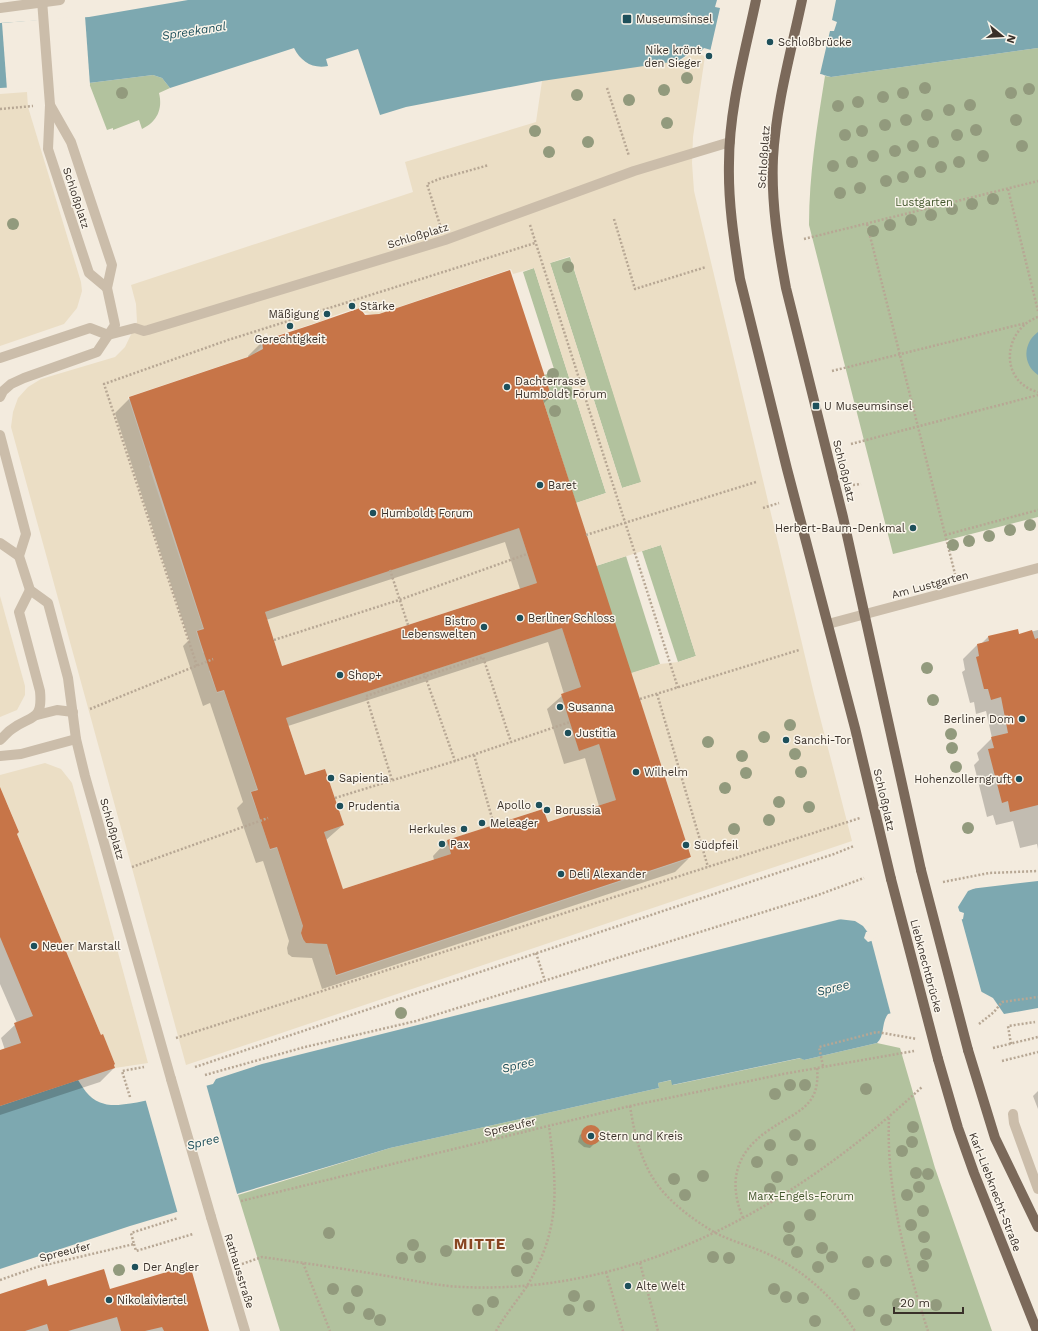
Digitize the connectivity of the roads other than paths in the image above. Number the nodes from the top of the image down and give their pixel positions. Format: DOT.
graph roads {
  1 [pos="60,0"];
  2 [pos="756,0"];
  3 [pos="802,0"];
  4 [pos="42,2"];
  5 [pos="0,8"];
  6 [pos="50,105"];
  7 [pos="730,142"];
  8 [pos="107,288"];
  9 [pos="108,335"];
  10 [pos="0,358"];
  11 [pos="0,397"];
  12 [pos="0,435"];
  13 [pos="0,543"];
  14 [pos="19,556"];
  15 [pos="1038,568"];
  16 [pos="30,590"];
  17 [pos="866,614"];
  18 [pos="828,624"];
  19 [pos="73,712"];
  20 [pos="37,715"];
  21 [pos="76,739"];
  22 [pos="0,740"];
  23 [pos="0,756"];
  24 [pos="921,870"];
  25 [pos="891,879"];
  26 [pos="968,1050"];
  27 [pos="938,1059"];
  28 [pos="171,1079"];
  29 [pos="1013,1114"];
  30 [pos="1038,1189"];
  31 [pos="1038,1227"];
  32 [pos="245,1331"];
  33 [pos="1037,1331"];
  1 -- 4 [label="street"];
  2 -- 7 [label="main road, Schloßplatz"];
  3 -- 17 [label="main road, Schloßplatz"];
  4 -- 5 [label="street"];
  4 -- 6 [label="street, Schloßplatz"];
  6 -- 8 [label="street, Schloßplatz"];
  6 -- 8 [label="street, Schloßplatz"];
  7 -- 9 [label="street, Schloßplatz"];
  7 -- 18 [label="main road, Schloßplatz"];
  8 -- 9 [label="street, Schloßplatz"];
  9 -- 10 [label="street"];
  9 -- 11 [label="street, Schloßplatz"];
  12 -- 14 [label="street"];
  13 -- 14 [label="street"];
  14 -- 16 [label="street"];
  15 -- 17 [label="street, Am Lustgarten"];
  16 -- 19 [label="street, Schloßplatz"];
  16 -- 20 [label="street"];
  17 -- 18 [label="street, Am Lustgarten"];
  17 -- 24 [label="main road, Schloßplatz"];
  18 -- 25 [label="main road, Schloßplatz"];
  19 -- 20 [label="street"];
  19 -- 21 [label="street, Schloßplatz"];
  20 -- 22 [label="street"];
  21 -- 23 [label="street"];
  21 -- 28 [label="street, Schloßplatz"];
  24 -- 26 [label="main road, Liebknechtbrücke, bridge"];
  25 -- 27 [label="main road, Liebknechtbrücke, bridge"];
  26 -- 31 [label="main road, Karl-Liebknecht-Straße"];
  27 -- 33 [label="main road, Karl-Liebknecht-Straße"];
  28 -- 32 [label="street, Rathausstraße, bridge"];
  29 -- 30 [label="street"];
}
